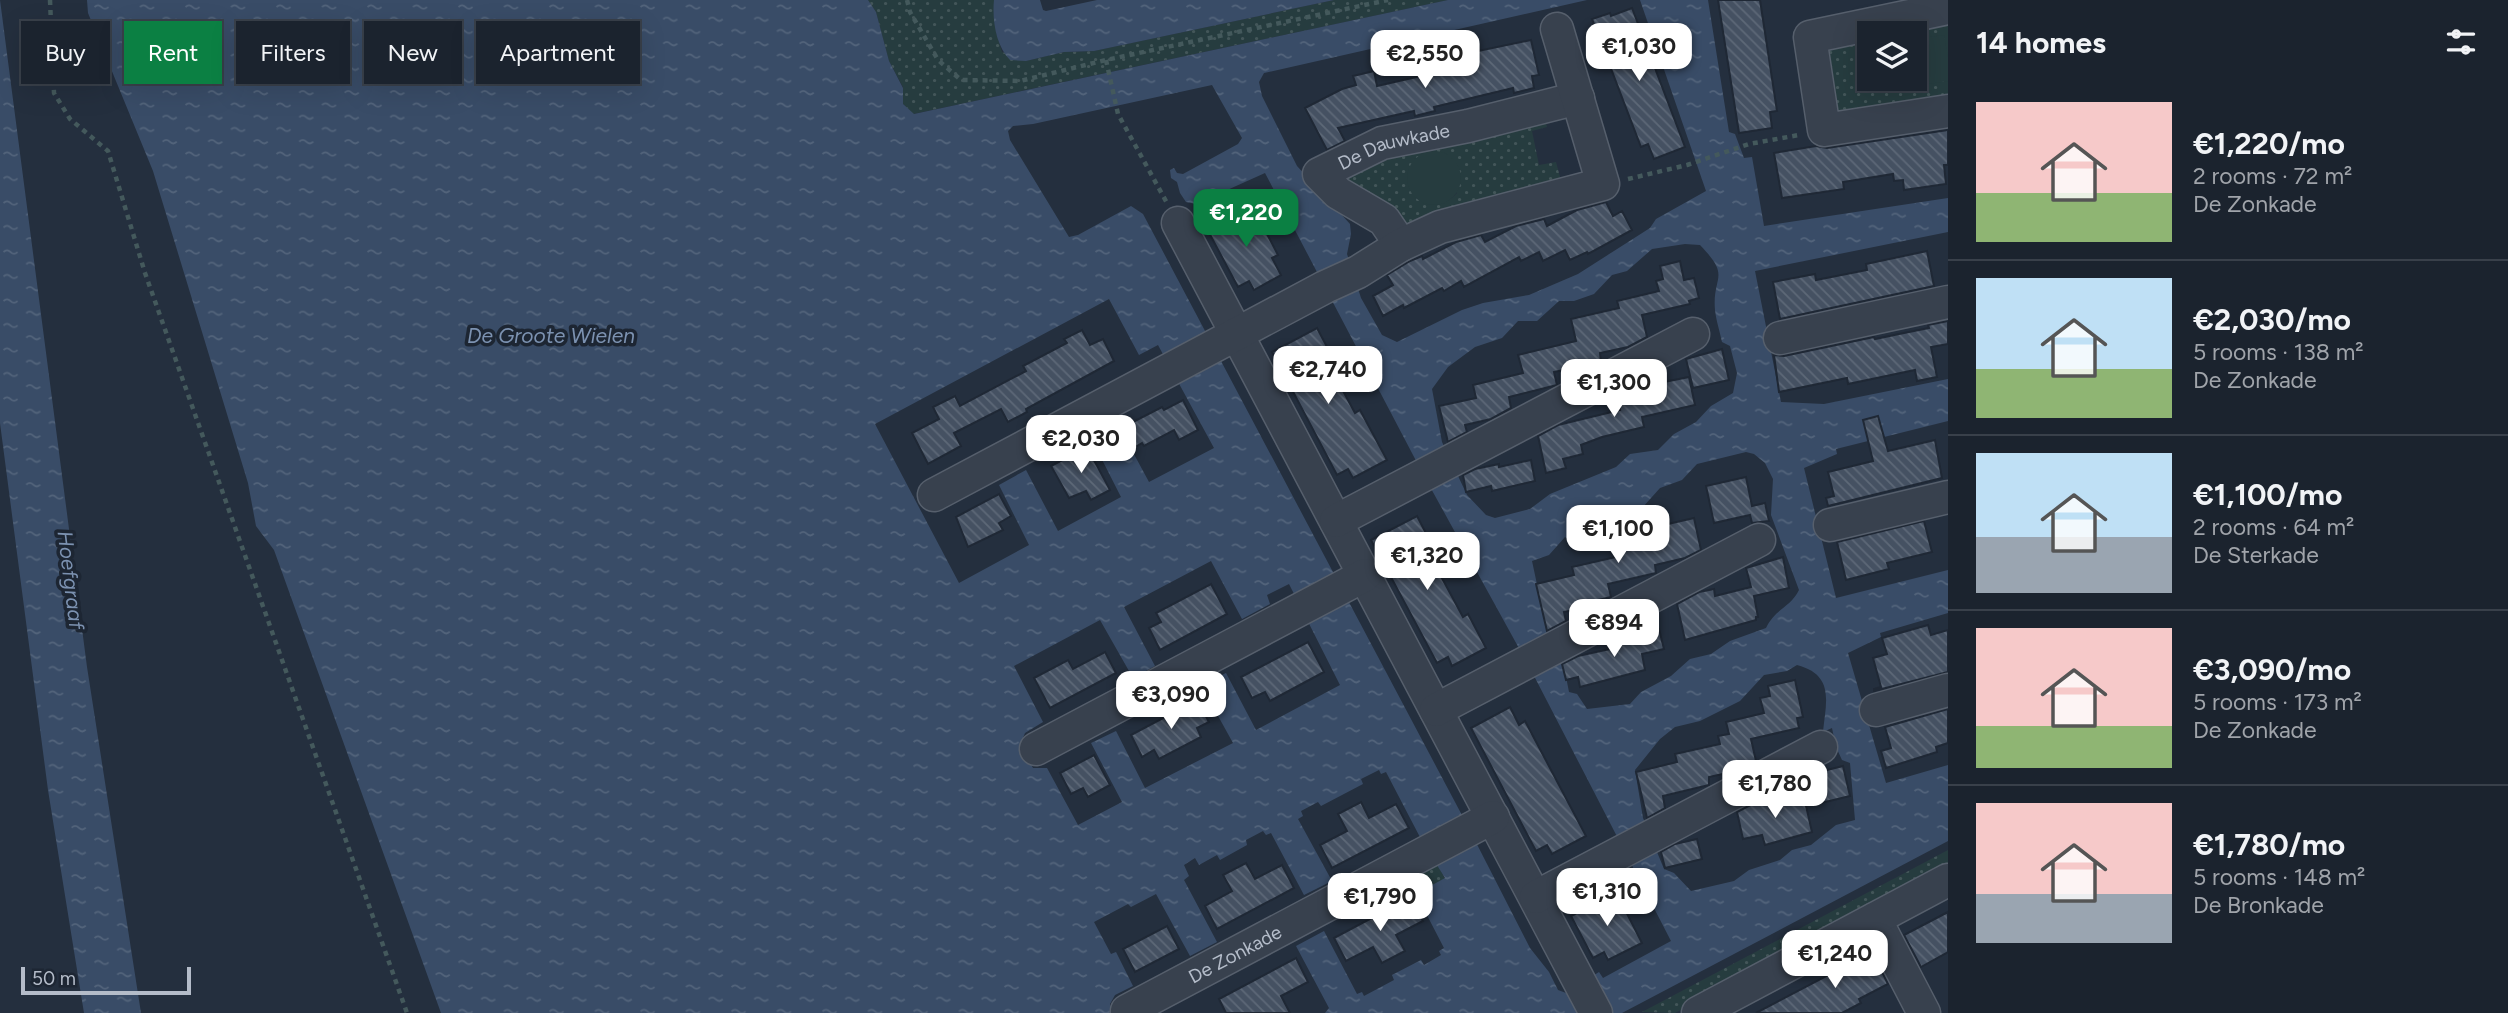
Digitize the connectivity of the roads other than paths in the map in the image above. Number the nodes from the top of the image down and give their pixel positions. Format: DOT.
graph roads {
  1 [pos="1948,8"];
  2 [pos="1557,29"];
  3 [pos="1578,98"];
  4 [pos="1948,111"];
  5 [pos="1178,223"];
  6 [pos="1401,245"];
  7 [pos="1948,302"];
  8 [pos="1693,334"];
  9 [pos="1228,338"];
  10 [pos="1780,338"];
  11 [pos="934,495"];
  12 [pos="1948,497"];
  13 [pos="1336,521"];
  14 [pos="1830,525"];
  15 [pos="1759,540"];
  16 [pos="1358,578"];
  17 [pos="1948,690"];
  18 [pos="1436,710"];
  19 [pos="1876,710"];
  20 [pos="1821,747"];
  21 [pos="1036,749"];
  22 [pos="1487,821"];
  23 [pos="1948,880"];
  24 [pos="1536,897"];
  25 [pos="1875,919"];
  26 [pos="1127,1012"];
  27 [pos="1596,1013"];
  28 [pos="1698,1013"];
  29 [pos="1924,1013"];
  1 -- 4 [label="street"];
  2 -- 3 [label="street"];
  3 -- 6 [label="street"];
  3 -- 6 [label="street, De Dauwkade"];
  5 -- 9 [label="street"];
  6 -- 9 [label="street"];
  7 -- 10 [label="street"];
  8 -- 13 [label="street"];
  9 -- 11 [label="street"];
  9 -- 13 [label="street"];
  12 -- 14 [label="street"];
  13 -- 16 [label="street"];
  15 -- 18 [label="street"];
  16 -- 18 [label="street"];
  16 -- 21 [label="street"];
  17 -- 19 [label="street"];
  18 -- 22 [label="street"];
  20 -- 24 [label="street"];
  22 -- 24 [label="street"];
  22 -- 26 [label="street, De Zonkade"];
  23 -- 25 [label="street"];
  24 -- 27 [label="street"];
  25 -- 28 [label="street"];
  25 -- 29 [label="street"];
}
